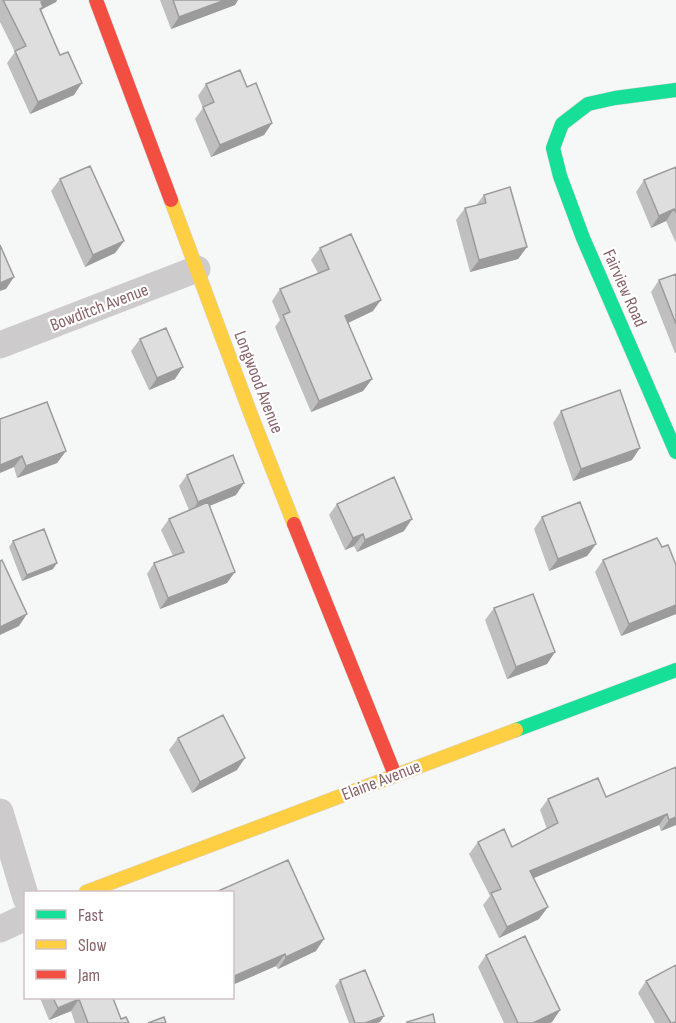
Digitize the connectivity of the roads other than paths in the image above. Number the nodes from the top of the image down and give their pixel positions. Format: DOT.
graph roads {
  1 [pos="96,0"];
  2 [pos="676,90"];
  3 [pos="197,269"];
  4 [pos="0,345"];
  5 [pos="676,453"];
  6 [pos="676,670"];
  7 [pos="395,775"];
  8 [pos="0,812"];
  9 [pos="24,891"];
  10 [pos="89,891"];
  11 [pos="24,918"];
  12 [pos="0,929"];
  1 -- 3 [label="street, Longwood Avenue"];
  2 -- 5 [label="street, Fairview Road"];
  3 -- 4 [label="street, Bowditch Avenue"];
  3 -- 7 [label="street, Longwood Avenue"];
  6 -- 7 [label="street, Elaine Avenue"];
  7 -- 10 [label="street, Elaine Avenue"];
  8 -- 9 [label="street"];
  11 -- 12 [label="street"];
}
